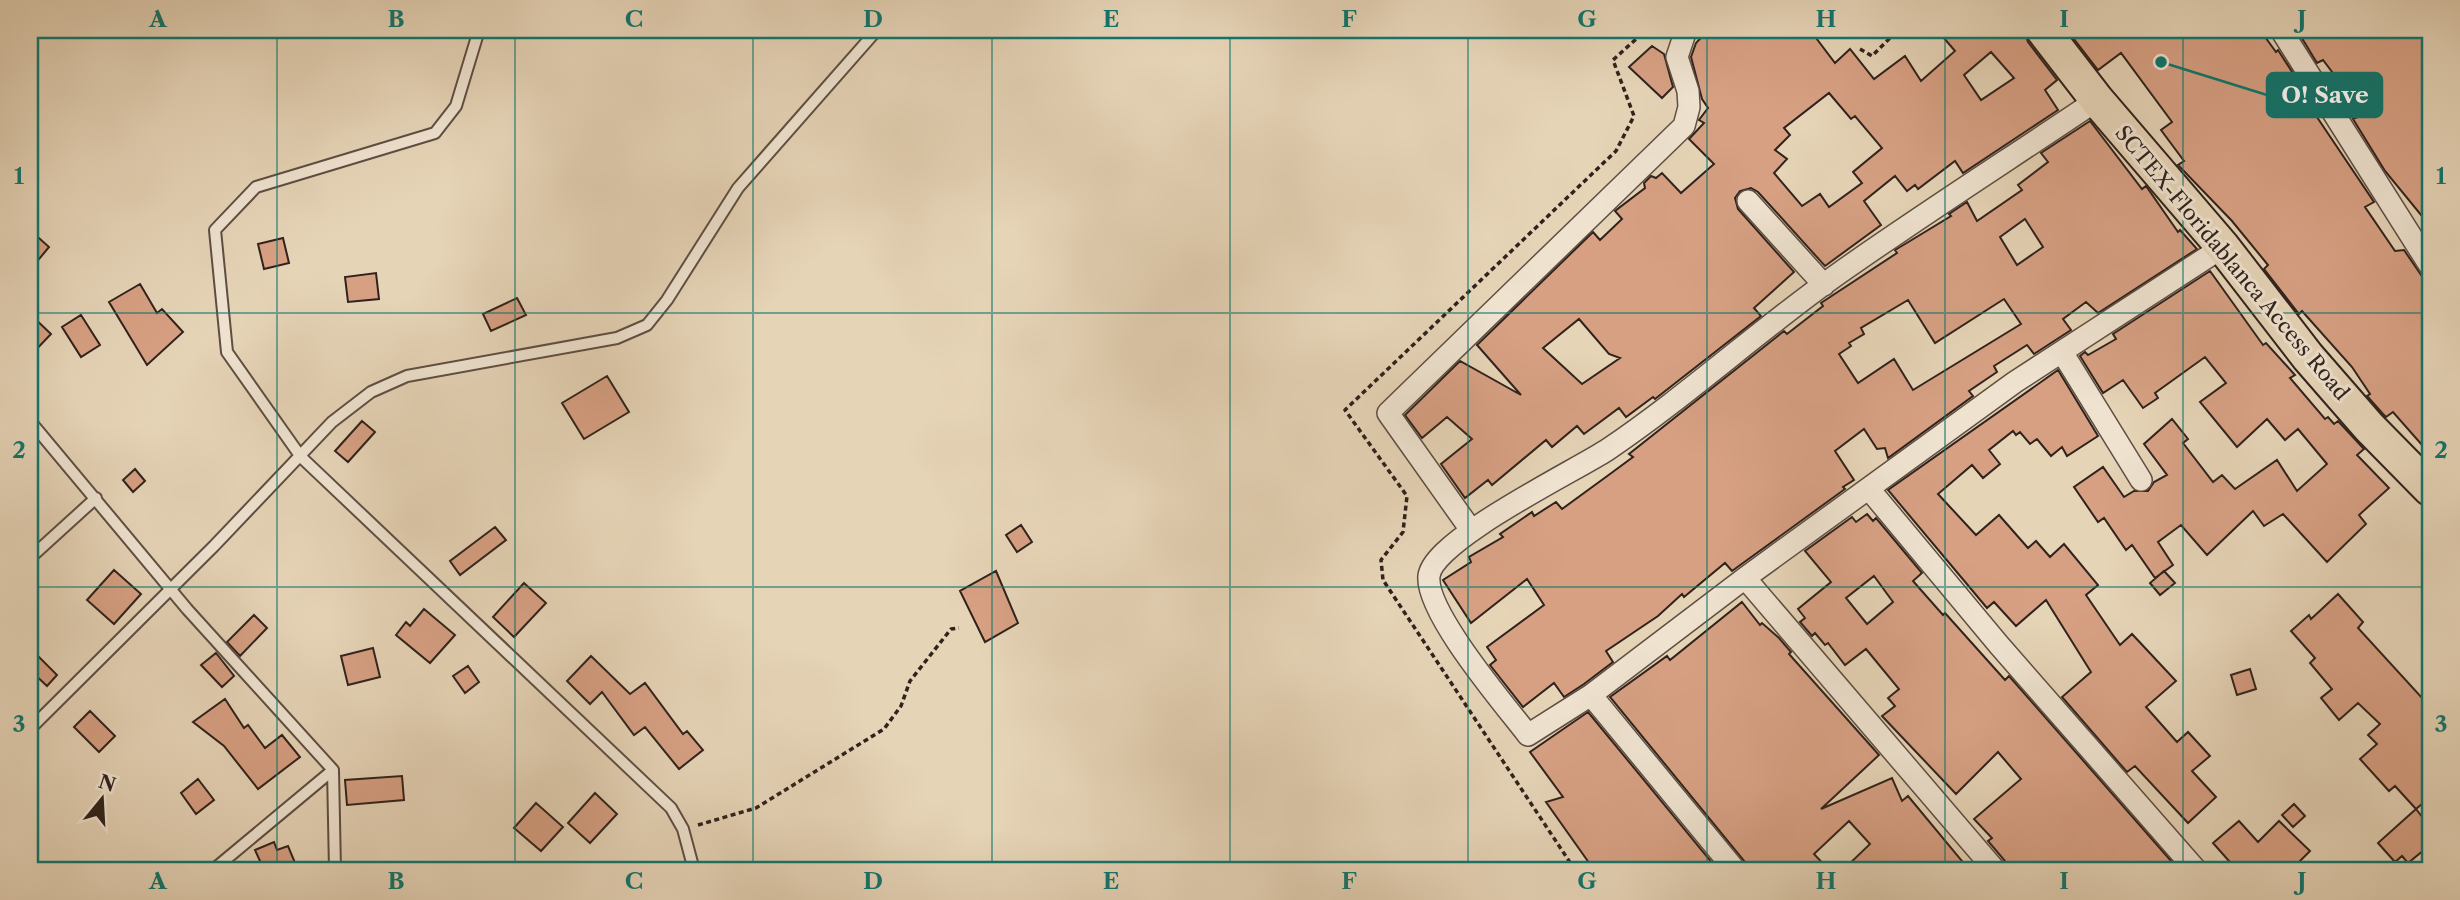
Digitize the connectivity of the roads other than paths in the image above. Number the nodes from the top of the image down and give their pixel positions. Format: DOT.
graph roads {
  1 [pos="479,30"];
  2 [pos="877,30"];
  3 [pos="1686,30"];
  4 [pos="2043,30"];
  5 [pos="2281,30"];
  6 [pos="2097,100"];
  7 [pos="1748,201"];
  8 [pos="2223,247"];
  9 [pos="2430,266"];
  10 [pos="1824,285"];
  11 [pos="2062,352"];
  12 [pos="30,421"];
  13 [pos="301,457"];
  14 [pos="2141,480"];
  15 [pos="1869,489"];
  16 [pos="2430,489"];
  17 [pos="96,498"];
  18 [pos="1471,530"];
  19 [pos="30,558"];
  20 [pos="1745,578"];
  21 [pos="171,588"];
  22 [pos="1591,695"];
  23 [pos="30,729"];
  24 [pos="333,770"];
  25 [pos="213,870"];
  26 [pos="335,870"];
  27 [pos="694,870"];
  28 [pos="1735,870"];
  29 [pos="1995,870"];
  30 [pos="2196,870"];
  1 -- 13 [label="lane"];
  2 -- 13 [label="lane"];
  3 -- 18 [label="street"];
  4 -- 6 [label="main road, SCTEX-Floridablanca Access Road"];
  5 -- 9 [label="street"];
  6 -- 8 [label="main road, SCTEX-Floridablanca Access Road"];
  6 -- 10 [label="street"];
  7 -- 10 [label="street"];
  8 -- 11 [label="street"];
  8 -- 16 [label="main road, SCTEX-Floridablanca Access Road"];
  10 -- 18 [label="street"];
  11 -- 14 [label="street"];
  11 -- 15 [label="street"];
  12 -- 17 [label="lane"];
  13 -- 21 [label="lane"];
  13 -- 27 [label="lane"];
  15 -- 20 [label="street"];
  15 -- 30 [label="street"];
  17 -- 19 [label="lane"];
  17 -- 21 [label="lane"];
  18 -- 22 [label="street"];
  20 -- 22 [label="street"];
  20 -- 29 [label="street"];
  21 -- 23 [label="lane"];
  21 -- 24 [label="lane"];
  22 -- 28 [label="street"];
  24 -- 25 [label="lane"];
  24 -- 26 [label="lane"];
}
